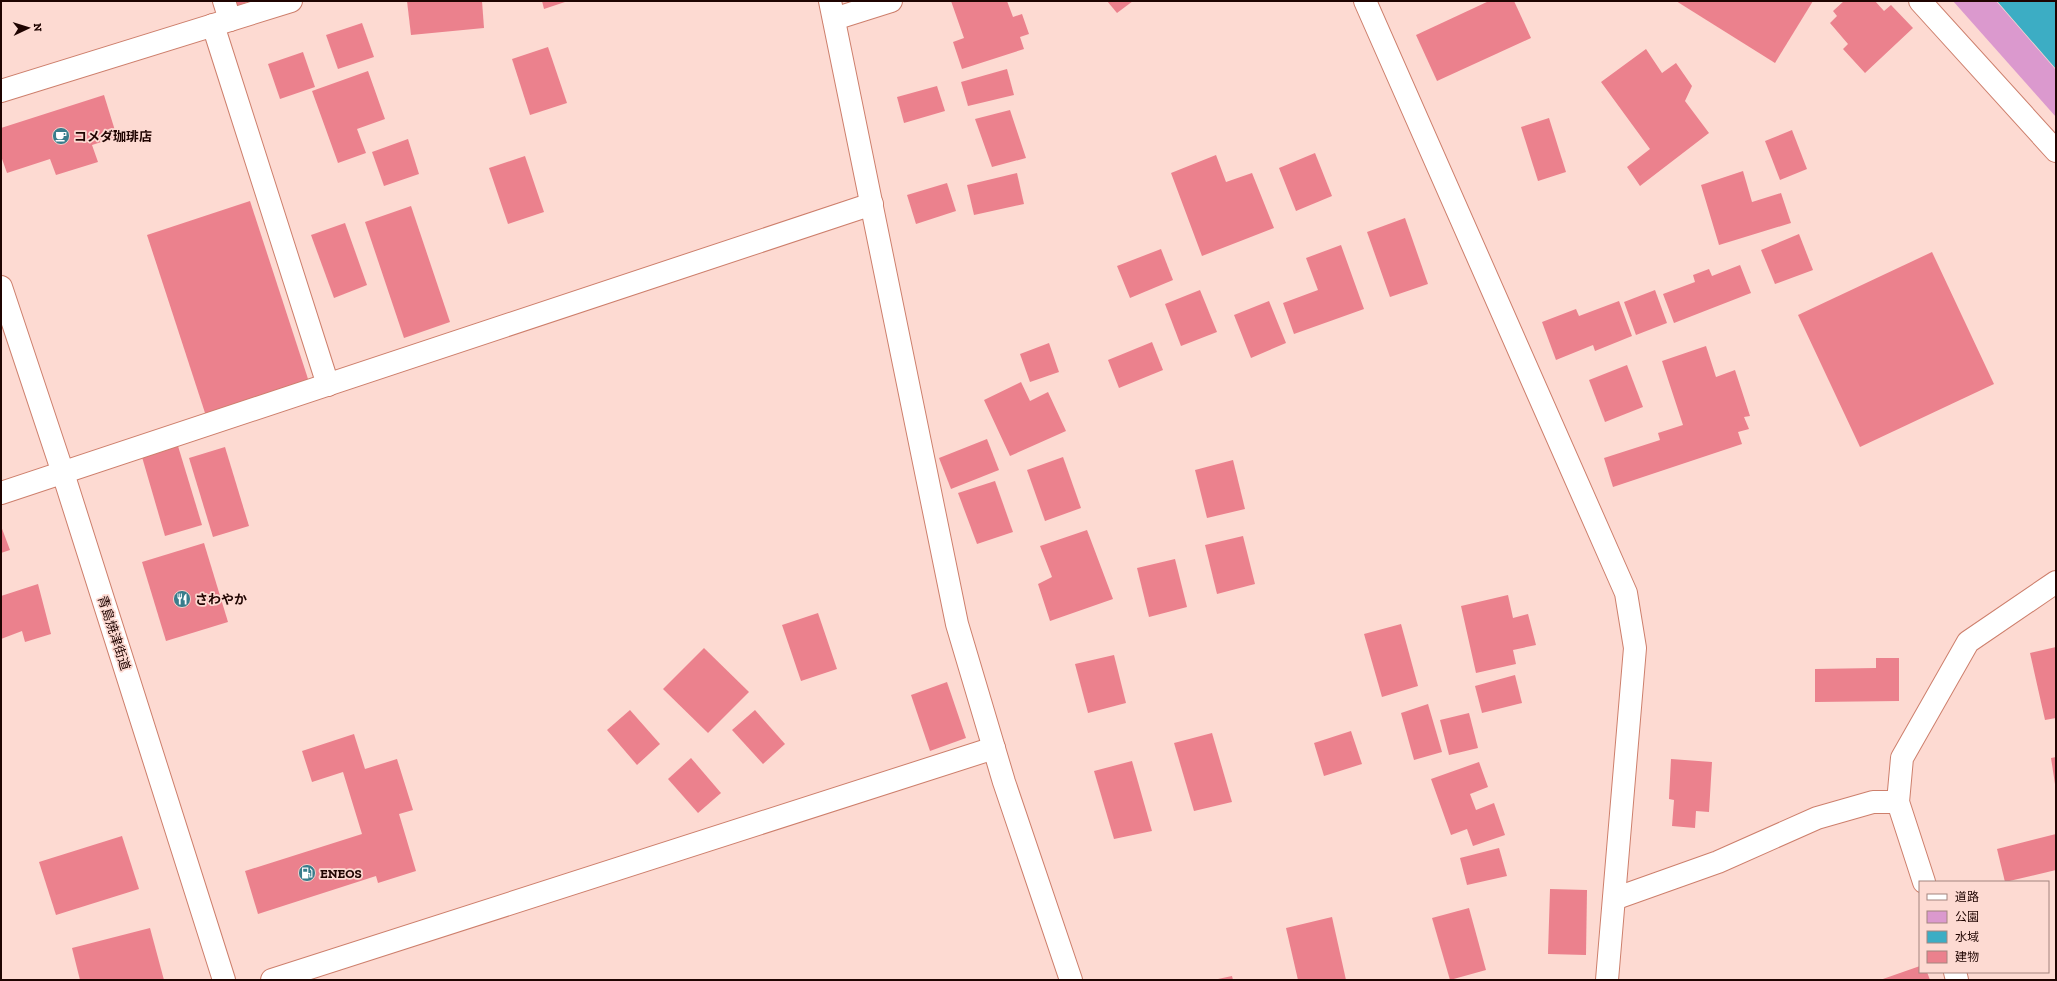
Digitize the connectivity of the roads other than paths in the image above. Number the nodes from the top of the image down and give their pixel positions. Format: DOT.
graph roads {
  1 [pos="291,1"];
  2 [pos="891,1"];
  3 [pos="1364,1"];
  4 [pos="1920,1"];
  5 [pos="832,10"];
  6 [pos="222,16"];
  7 [pos="1,91"];
  8 [pos="2056,151"];
  9 [pos="872,204"];
  10 [pos="1,287"];
  11 [pos="328,385"];
  12 [pos="63,473"];
  13 [pos="1,493"];
  14 [pos="2056,582"];
  15 [pos="994,748"];
  16 [pos="1898,802"];
  17 [pos="1924,881"];
  18 [pos="1614,899"];
  19 [pos="224,980"];
  20 [pos="272,980"];
  21 [pos="1071,980"];
  22 [pos="1607,980"];
  1 -- 6 [label="street"];
  2 -- 5 [label="street"];
  3 -- 18 [label="street"];
  4 -- 8 [label="street"];
  5 -- 9 [label="street"];
  6 -- 7 [label="street"];
  6 -- 11 [label="street"];
  9 -- 11 [label="street"];
  9 -- 15 [label="street"];
  10 -- 12 [label="street, 青島焼津街道"];
  11 -- 12 [label="street"];
  12 -- 13 [label="street"];
  12 -- 19 [label="street, 青島焼津街道"];
  14 -- 16 [label="street"];
  15 -- 20 [label="street"];
  15 -- 21 [label="street"];
  16 -- 17 [label="street"];
  16 -- 18 [label="street"];
  18 -- 22 [label="street"];
}
